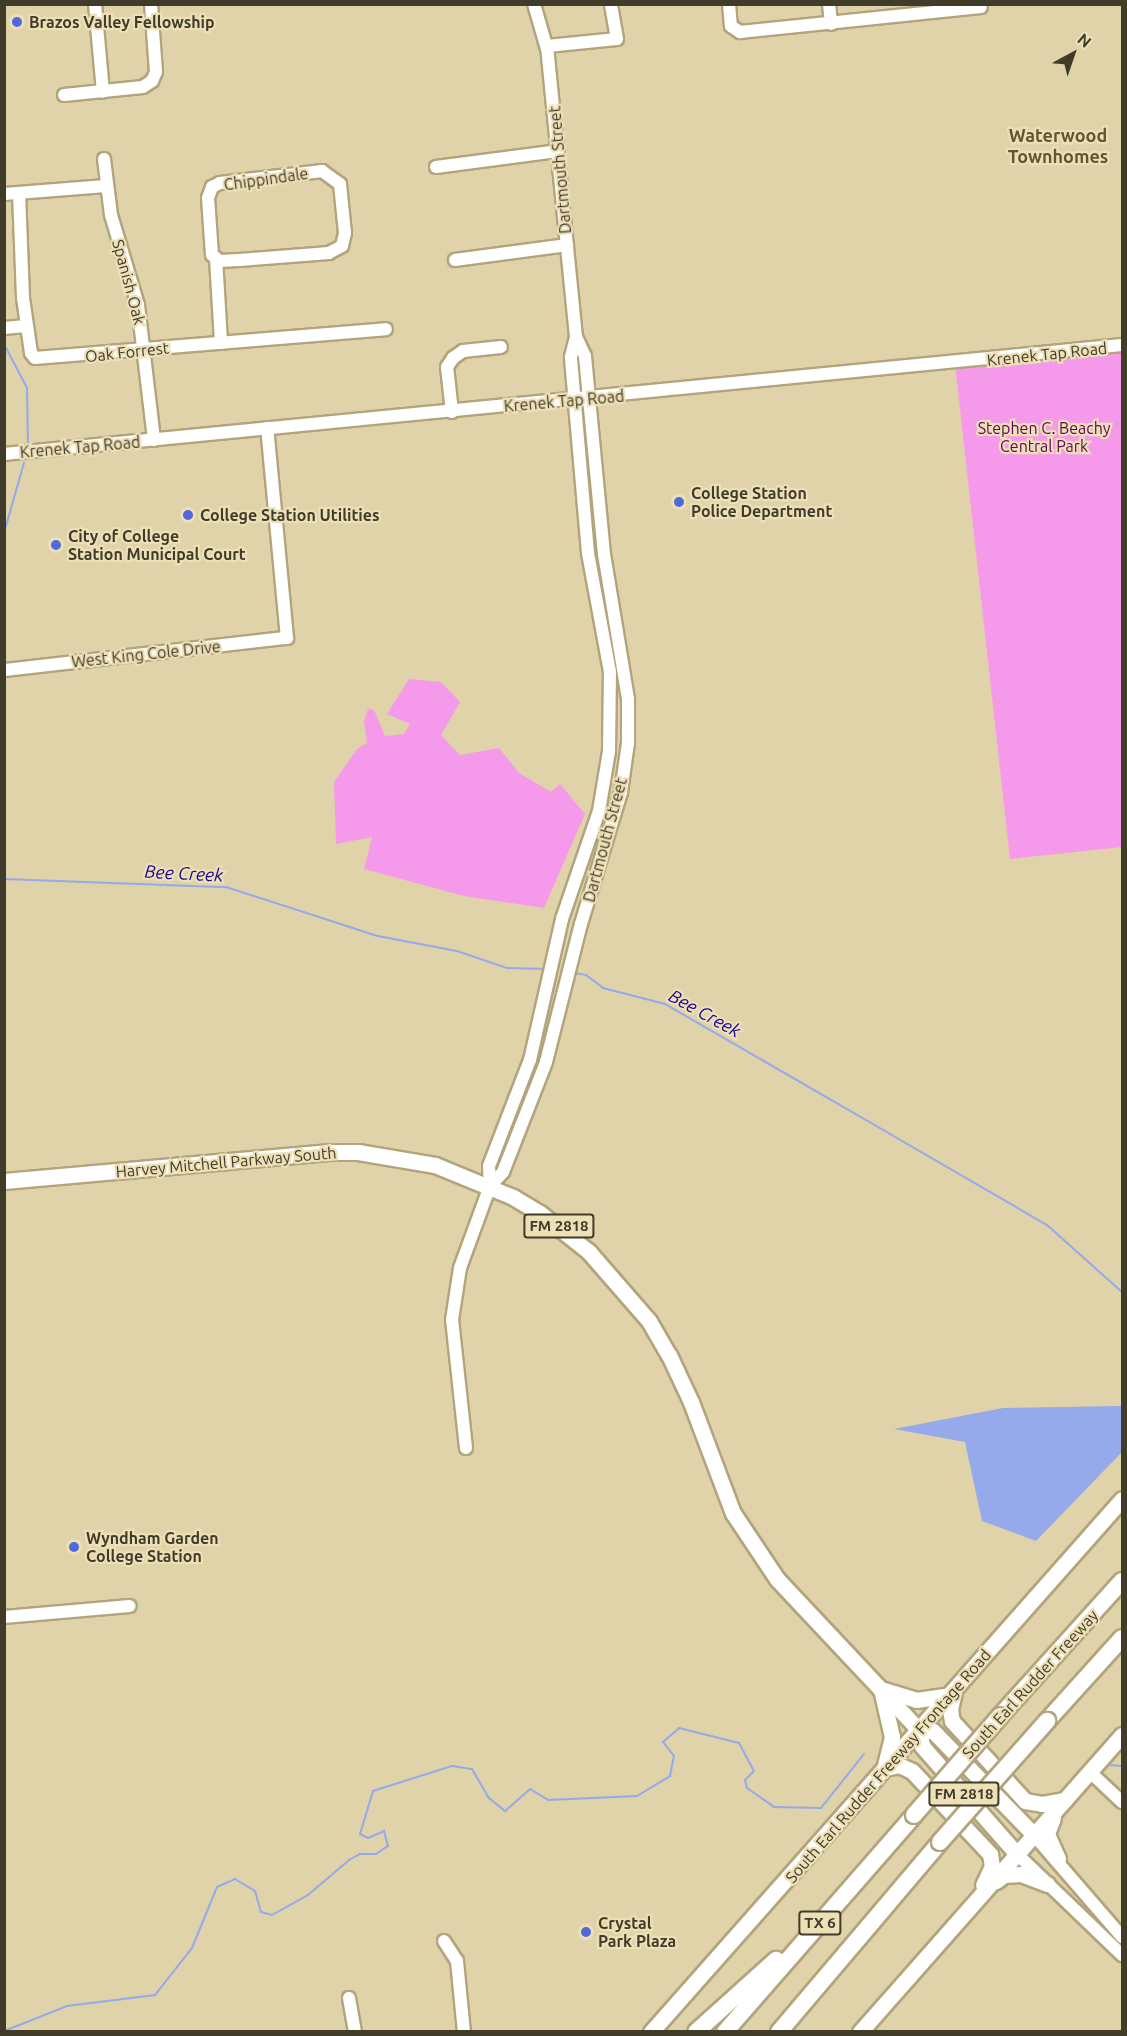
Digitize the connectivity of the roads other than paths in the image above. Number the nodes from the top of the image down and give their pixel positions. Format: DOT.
graph roads {
  1 [pos="95,4"];
  2 [pos="151,4"];
  3 [pos="534,4"];
  4 [pos="611,4"];
  5 [pos="729,4"];
  6 [pos="830,4"];
  7 [pos="981,7"];
  8 [pos="931,9"];
  9 [pos="831,24"];
  10 [pos="547,46"];
  11 [pos="103,92"];
  12 [pos="64,96"];
  13 [pos="557,152"];
  14 [pos="104,159"];
  15 [pos="436,167"];
  16 [pos="106,186"];
  17 [pos="19,193"];
  18 [pos="4,195"];
  19 [pos="567,244"];
  20 [pos="216,258"];
  21 [pos="455,260"];
  22 [pos="26,326"];
  23 [pos="4,328"];
  24 [pos="386,329"];
  25 [pos="576,337"];
  26 [pos="221,343"];
  27 [pos="1122,345"];
  28 [pos="501,347"];
  29 [pos="144,350"];
  30 [pos="590,399"];
  31 [pos="574,400"];
  32 [pos="452,412"];
  33 [pos="267,428"];
  34 [pos="154,440"];
  35 [pos="4,454"];
  36 [pos="4,670"];
  37 [pos="4,1181"];
  38 [pos="490,1186"];
  39 [pos="466,1448"];
  40 [pos="1122,1499"];
  41 [pos="1122,1581"];
  42 [pos="130,1606"];
  43 [pos="4,1617"];
  44 [pos="1122,1638"];
  45 [pos="881,1689"];
  46 [pos="953,1692"];
  47 [pos="919,1730"];
  48 [pos="1122,1735"];
  49 [pos="884,1770"];
  50 [pos="1090,1772"];
  51 [pos="1122,1802"];
  52 [pos="1059,1806"];
  53 [pos="1034,1835"];
  54 [pos="1017,1854"];
  55 [pos="1058,1859"];
  56 [pos="1047,1884"];
  57 [pos="982,1893"];
  58 [pos="830,1911"];
  59 [pos="1122,1937"];
  60 [pos="444,1941"];
  61 [pos="1122,1955"];
  62 [pos="349,1998"];
  63 [pos="355,2031"];
  64 [pos="464,2031"];
  65 [pos="651,2031"];
  66 [pos="696,2031"];
  67 [pos="725,2031"];
  68 [pos="780,2031"];
  69 [pos="860,2031"];
  1 -- 11 [label="street"];
  2 -- 11 [label="street"];
  3 -- 10 [label="street, Dartmouth Street"];
  4 -- 10 [label="street"];
  5 -- 9 [label="street"];
  6 -- 9 [label="street"];
  7 -- 8 [label="street"];
  8 -- 9 [label="street"];
  10 -- 13 [label="street, Dartmouth Street"];
  11 -- 12 [label="street"];
  13 -- 15 [label="street"];
  13 -- 19 [label="street, Dartmouth Street"];
  14 -- 16 [label="street, Spanish Oak"];
  16 -- 17 [label="street"];
  16 -- 29 [label="street, Spanish Oak"];
  17 -- 18 [label="street"];
  17 -- 22 [label="street, Oak Forrest"];
  19 -- 21 [label="street"];
  19 -- 25 [label="street, Dartmouth Street"];
  20 -- 20 [label="street, Chippindale"];
  20 -- 26 [label="street, Chippindale"];
  22 -- 23 [label="street"];
  22 -- 29 [label="street, Oak Forrest"];
  24 -- 26 [label="street, Oak Forrest"];
  25 -- 30 [label="street, Dartmouth Street"];
  25 -- 31 [label="street, Dartmouth Street"];
  26 -- 29 [label="street, Oak Forrest"];
  27 -- 30 [label="street, Krenek Tap Road"];
  28 -- 32 [label="street"];
  29 -- 34 [label="street, Spanish Oak"];
  30 -- 31 [label="street, Krenek Tap Road"];
  30 -- 38 [label="street, Dartmouth Street"];
  31 -- 32 [label="street, Krenek Tap Road"];
  31 -- 38 [label="street, Dartmouth Street"];
  32 -- 33 [label="street, Krenek Tap Road"];
  33 -- 34 [label="street, Krenek Tap Road"];
  33 -- 36 [label="street, West King Cole Drive"];
  34 -- 35 [label="street, Krenek Tap Road"];
  37 -- 38 [label="main road, Harvey Mitchell Parkway South / FM 2818"];
  38 -- 39 [label="street, Dartmouth Street"];
  38 -- 45 [label="main road, Harvey Mitchell Parkway South / FM 2818"];
  40 -- 46 [label="main road, South Earl Rudder Freeway Frontage Road"];
  41 -- 58 [label="highway, South Earl Rudder Freeway / TX 6, bridge"];
  42 -- 43 [label="street"];
  44 -- 68 [label="highway, TX 6, bridge"];
  45 -- 46 [label="main road"];
  45 -- 47 [label="main road, Harvey Mitchell Parkway South / FM 2818"];
  45 -- 49 [label="main road"];
  46 -- 47 [label="main road, South Earl Rudder Freeway Frontage Road"];
  46 -- 52 [label="main road"];
  47 -- 49 [label="main road, South Earl Rudder Freeway Frontage Road"];
  47 -- 53 [label="main road, Harvey Mitchell Parkway South / FM 2818"];
  47 -- 54 [label="main road, Harvey Mitchell Parkway South / FM 2818"];
  48 -- 50 [label="main road"];
  49 -- 57 [label="main road"];
  49 -- 65 [label="main road, South Earl Rudder Freeway Frontage Road"];
  50 -- 51 [label="street"];
  50 -- 52 [label="main road"];
  52 -- 53 [label="main road"];
  52 -- 55 [label="main road"];
  53 -- 54 [label="main road"];
  53 -- 55 [label="street"];
  54 -- 56 [label="street"];
  54 -- 57 [label="main road"];
  55 -- 59 [label="street"];
  56 -- 57 [label="main road"];
  56 -- 61 [label="street"];
  57 -- 69 [label="main road"];
  58 -- 66 [label="highway"];
  58 -- 67 [label="highway, South Earl Rudder Freeway / TX 6"];
  60 -- 64 [label="street"];
  62 -- 63 [label="street"];
}
